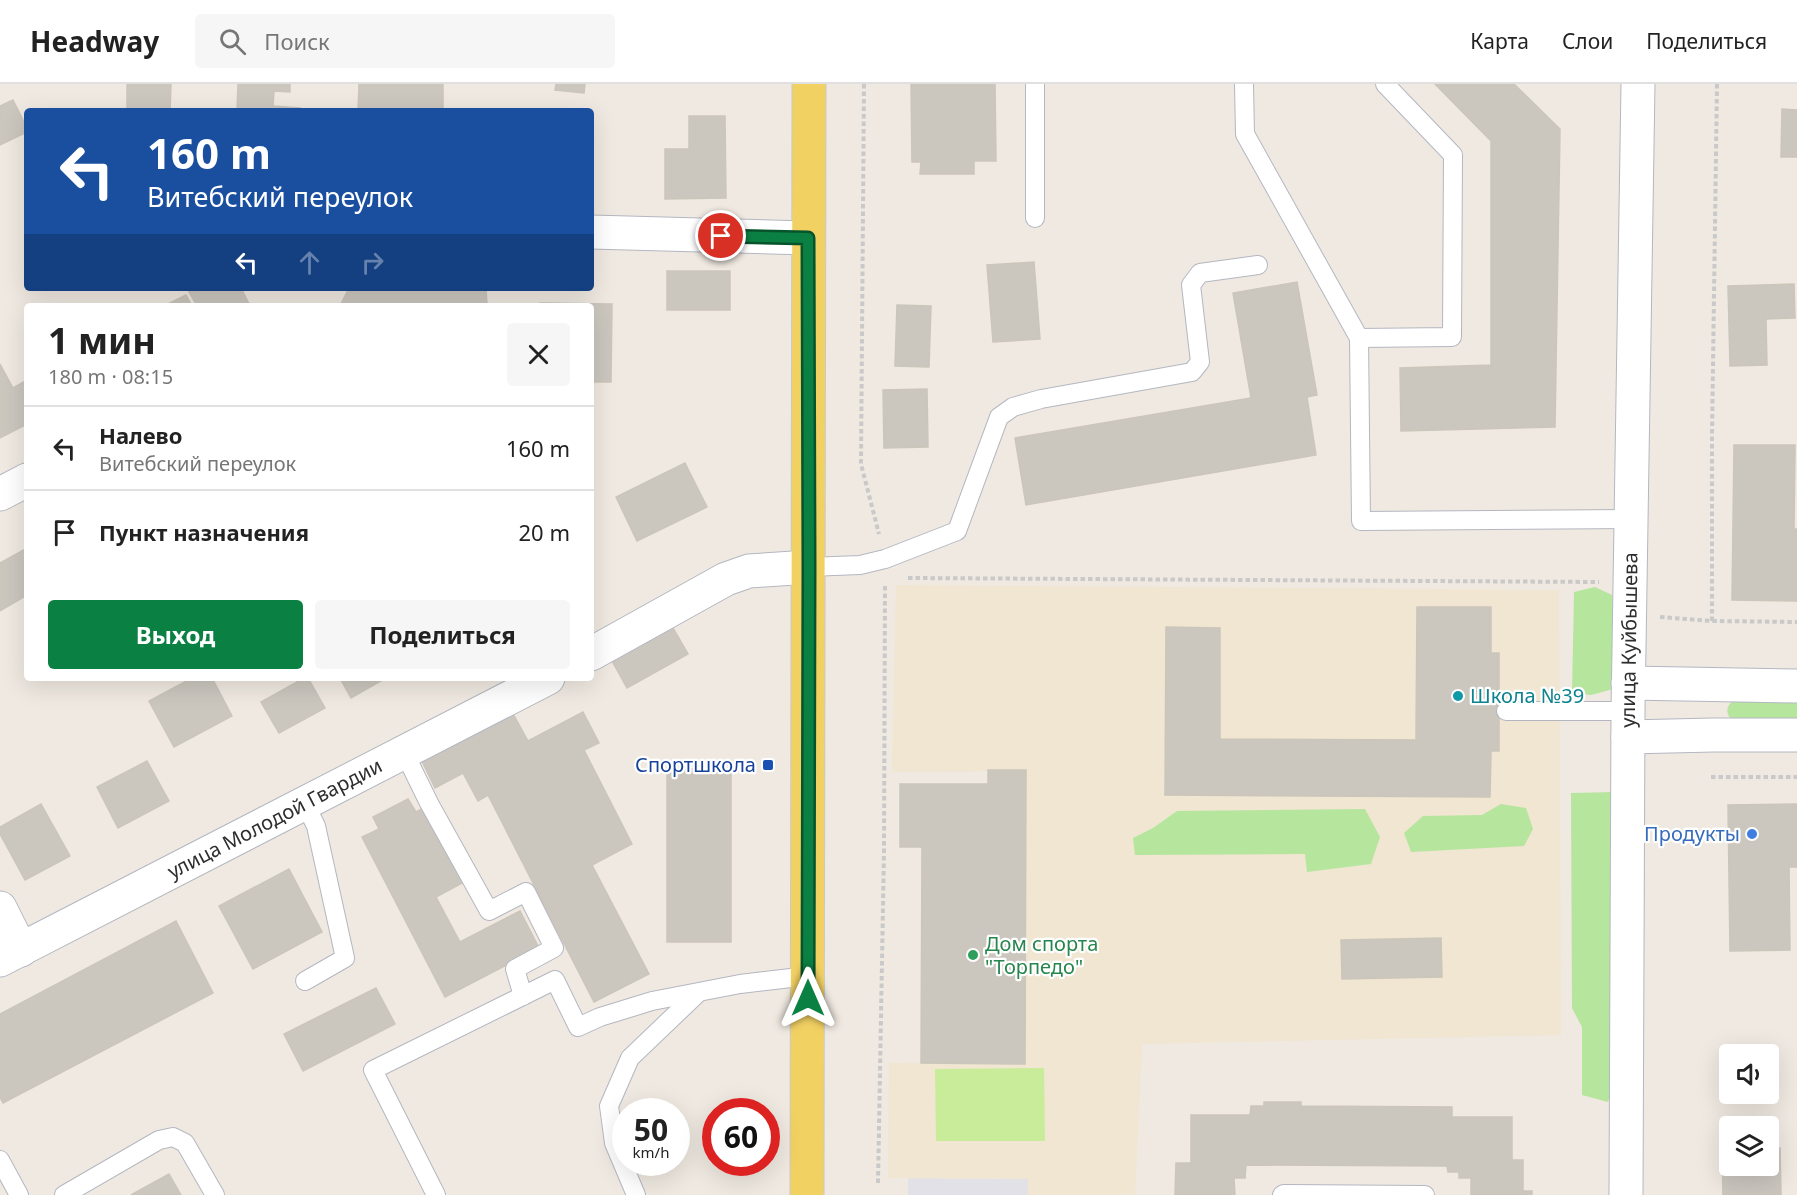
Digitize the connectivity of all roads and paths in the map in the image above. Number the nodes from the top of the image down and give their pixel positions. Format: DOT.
graph roads {
  1 [pos="809,84"];
  2 [pos="864,84"];
  3 [pos="1035,84"];
  4 [pos="1244,84"];
  5 [pos="1385,84"];
  6 [pos="1638,84"];
  7 [pos="1717,84"];
  8 [pos="1035,219"];
  9 [pos="594,232"];
  10 [pos="808,238"];
  11 [pos="1258,266"];
  12 [pos="1359,338"];
  13 [pos="24,482"];
  14 [pos="0,494"];
  15 [pos="1631,519"];
  16 [pos="885,559"];
  17 [pos="809,567"];
  18 [pos="885,578"];
  19 [pos="1630,599"];
  20 [pos="1712,621"];
  21 [pos="1797,622"];
  22 [pos="594,652"];
  23 [pos="542,681"];
  24 [pos="1797,686"];
  25 [pos="1506,711"];
  26 [pos="1628,711"];
  27 [pos="1797,735"];
  28 [pos="404,752"];
  29 [pos="1711,777"];
  30 [pos="1797,777"];
  31 [pos="304,802"];
  32 [pos="0,908"];
  33 [pos="10,955"];
  34 [pos="808,976"];
  35 [pos="305,981"];
  36 [pos="698,993"];
  37 [pos="523,996"];
  38 [pos="0,1160"];
  39 [pos="878,1183"];
  40 [pos="19,1195"];
  41 [pos="64,1195"];
  42 [pos="215,1195"];
  43 [pos="436,1195"];
  44 [pos="636,1195"];
  45 [pos="807,1195"];
  46 [pos="1282,1195"];
  47 [pos="1425,1195"];
  48 [pos="1626,1195"];
  1 -- 10 [label="main road"];
  2 -- 16 [label="path"];
  3 -- 8 [label="lane"];
  4 -- 12 [label="lane"];
  5 -- 12 [label="lane"];
  6 -- 15 [label="street, улица Куйбышева"];
  7 -- 20 [label="path"];
  9 -- 10 [label="street"];
  10 -- 17 [label="main road"];
  11 -- 16 [label="lane"];
  12 -- 15 [label="lane"];
  13 -- 14 [label="street"];
  15 -- 19 [label="street, улица Куйбышева"];
  16 -- 17 [label="lane"];
  16 -- 18 [label="path"];
  17 -- 22 [label="street"];
  17 -- 34 [label="main road"];
  18 -- 19 [label="path"];
  18 -- 39 [label="path"];
  19 -- 20 [label="path"];
  19 -- 26 [label="street, улица Куйбышева"];
  20 -- 21 [label="path"];
  23 -- 28 [label="street, улица Молодой Гвардии"];
  24 -- 26 [label="street"];
  25 -- 26 [label="lane"];
  26 -- 27 [label="street"];
  26 -- 48 [label="street, улица Куйбышева"];
  28 -- 31 [label="street, улица Молодой Гвардии"];
  28 -- 37 [label="lane"];
  29 -- 30 [label="path"];
  31 -- 33 [label="street, улица Молодой Гвардии"];
  31 -- 35 [label="lane"];
  32 -- 33 [label="street"];
  34 -- 36 [label="lane"];
  34 -- 45 [label="main road"];
  36 -- 37 [label="lane"];
  36 -- 44 [label="lane"];
  37 -- 43 [label="lane"];
  38 -- 40 [label="lane"];
  41 -- 42 [label="lane"];
  46 -- 47 [label="lane"];
}
